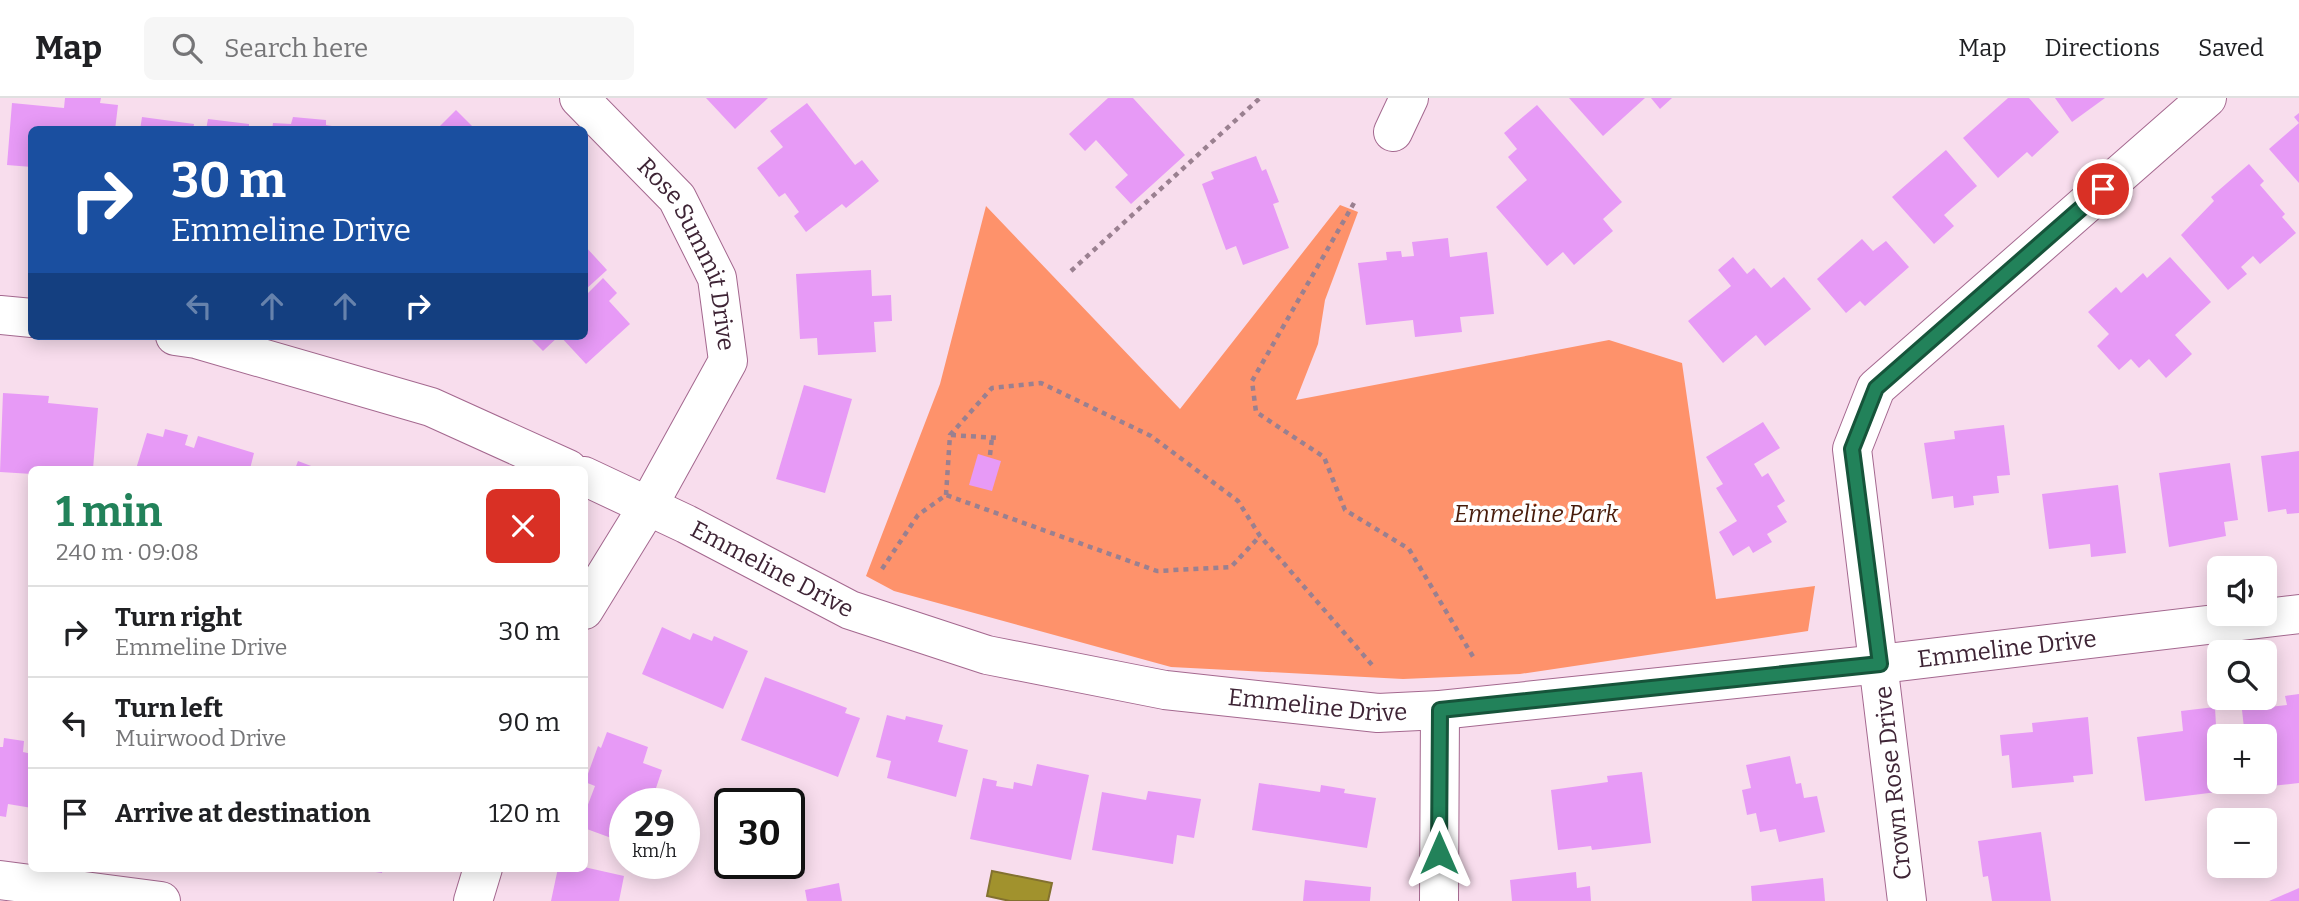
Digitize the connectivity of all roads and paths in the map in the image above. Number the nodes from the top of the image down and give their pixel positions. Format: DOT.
graph roads {
  1 [pos="579,98"];
  2 [pos="1261,98"];
  3 [pos="1409,98"];
  4 [pos="2207,98"];
  5 [pos="1393,132"];
  6 [pos="1354,203"];
  7 [pos="1072,271"];
  8 [pos="0,315"];
  9 [pos="28,318"];
  10 [pos="199,340"];
  11 [pos="950,435"];
  12 [pos="990,454"];
  13 [pos="561,466"];
  14 [pos="588,479"];
  15 [pos="946,495"];
  16 [pos="648,506"];
  17 [pos="1260,536"];
  18 [pos="882,569"];
  19 [pos="588,604"];
  20 [pos="2299,614"];
  21 [pos="1475,660"];
  22 [pos="1880,664"];
  23 [pos="1373,666"];
  24 [pos="1440,710"];
  25 [pos="482,872"];
  26 [pos="0,880"];
  27 [pos="161,901"];
  28 [pos="473,901"];
  29 [pos="1439,901"];
  30 [pos="1907,901"];
  1 -- 16 [label="street, Rose Summit Drive"];
  2 -- 7 [label="path"];
  3 -- 5 [label="street"];
  4 -- 22 [label="street, Crown Rose Drive"];
  6 -- 21 [label="path"];
  8 -- 9 [label="street"];
  10 -- 13 [label="street"];
  11 -- 12 [label="path"];
  11 -- 15 [label="path"];
  11 -- 17 [label="path"];
  14 -- 16 [label="street, Emmeline Drive"];
  15 -- 17 [label="path"];
  15 -- 18 [label="path"];
  16 -- 19 [label="street, Rose Summit Drive"];
  16 -- 24 [label="street, Emmeline Drive"];
  17 -- 23 [label="path"];
  20 -- 22 [label="street, Emmeline Drive"];
  22 -- 24 [label="street, Emmeline Drive"];
  22 -- 30 [label="street, Crown Rose Drive"];
  24 -- 29 [label="street"];
  25 -- 28 [label="street"];
  26 -- 27 [label="street"];
}
